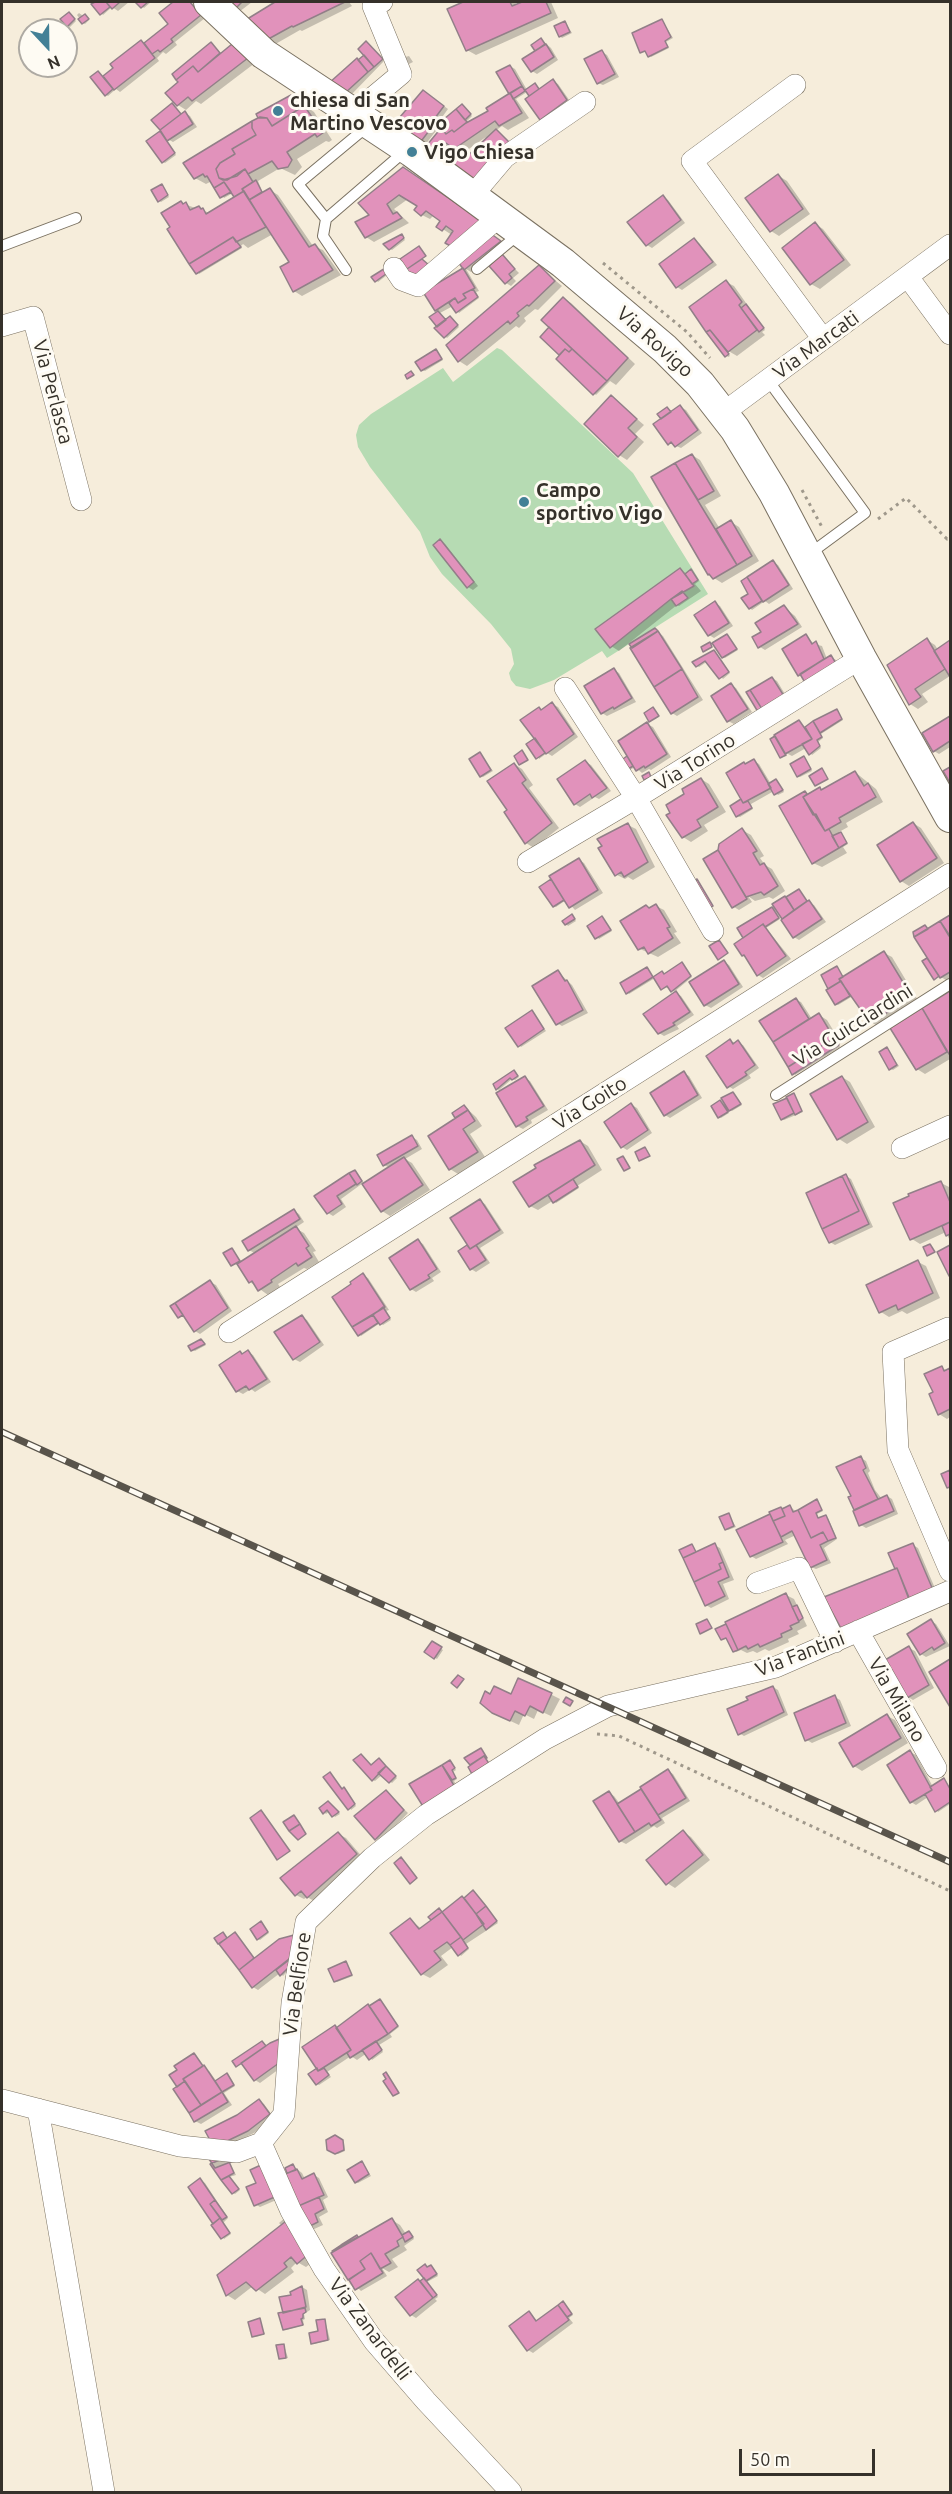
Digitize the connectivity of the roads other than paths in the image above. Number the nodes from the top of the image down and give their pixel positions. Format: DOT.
graph roads {
  1 [pos="209,2"];
  2 [pos="382,2"];
  3 [pos="795,85"];
  4 [pos="585,102"];
  5 [pos="361,119"];
  6 [pos="407,149"];
  7 [pos="472,196"];
  8 [pos="76,218"];
  9 [pos="326,219"];
  10 [pos="511,224"];
  11 [pos="951,245"];
  12 [pos="2,246"];
  13 [pos="394,268"];
  14 [pos="477,269"];
  15 [pos="346,270"];
  16 [pos="908,276"];
  17 [pos="2,326"];
  18 [pos="951,334"];
  19 [pos="823,339"];
  20 [pos="768,380"];
  21 [pos="723,413"];
  22 [pos="81,500"];
  23 [pos="807,555"];
  24 [pos="861,658"];
  25 [pos="565,688"];
  26 [pos="636,798"];
  27 [pos="951,817"];
  28 [pos="528,862"];
  29 [pos="951,874"];
  30 [pos="713,931"];
  31 [pos="951,984"];
  32 [pos="776,1095"];
  33 [pos="951,1126"];
  34 [pos="902,1148"];
  35 [pos="948,1328"];
  36 [pos="229,1332"];
  37 [pos="951,1571"];
  38 [pos="757,1583"];
  39 [pos="951,1591"];
  40 [pos="858,1631"];
  41 [pos="835,1641"];
  42 [pos="608,1706"];
  43 [pos="936,1768"];
  44 [pos="2,2100"];
  45 [pos="38,2109"];
  46 [pos="261,2143"];
  47 [pos="104,2493"];
  48 [pos="512,2493"];
  1 -- 5 [label="main road, Via Rovigo"];
  2 -- 5 [label="street"];
  3 -- 19 [label="street"];
  4 -- 7 [label="street"];
  5 -- 6 [label="main road, Via Rovigo"];
  5 -- 9 [label="lane"];
  6 -- 7 [label="main road, Via Rovigo"];
  6 -- 9 [label="lane"];
  7 -- 10 [label="main road, Via Rovigo"];
  8 -- 12 [label="lane"];
  9 -- 15 [label="lane"];
  10 -- 13 [label="street"];
  10 -- 14 [label="lane"];
  10 -- 21 [label="main road, Via Rovigo"];
  11 -- 16 [label="street, Via Marcati"];
  16 -- 18 [label="street"];
  16 -- 19 [label="street, Via Marcati"];
  17 -- 22 [label="street, Via Perlasca"];
  19 -- 20 [label="street, Via Marcati"];
  20 -- 21 [label="street, Via Marcati"];
  20 -- 23 [label="lane"];
  21 -- 23 [label="main road, Via Rovigo"];
  23 -- 24 [label="main road, Via Rovigo"];
  24 -- 26 [label="street, Via Torino"];
  24 -- 27 [label="main road, Via Rovigo"];
  25 -- 26 [label="street"];
  26 -- 28 [label="street, Via Torino"];
  26 -- 30 [label="street"];
  29 -- 36 [label="street, Via Goito"];
  31 -- 32 [label="lane, Via Guicciardini"];
  33 -- 34 [label="street"];
  35 -- 37 [label="street"];
  38 -- 41 [label="street"];
  39 -- 40 [label="street, Via Fantini"];
  40 -- 41 [label="street, Via Fantini"];
  40 -- 43 [label="street, Via Milano"];
  41 -- 42 [label="street, Via Fantini"];
  42 -- 46 [label="street, Via Belfiore"];
  44 -- 45 [label="street"];
  45 -- 46 [label="street"];
  45 -- 47 [label="street"];
  46 -- 48 [label="street, Via Zanardelli"];
}
